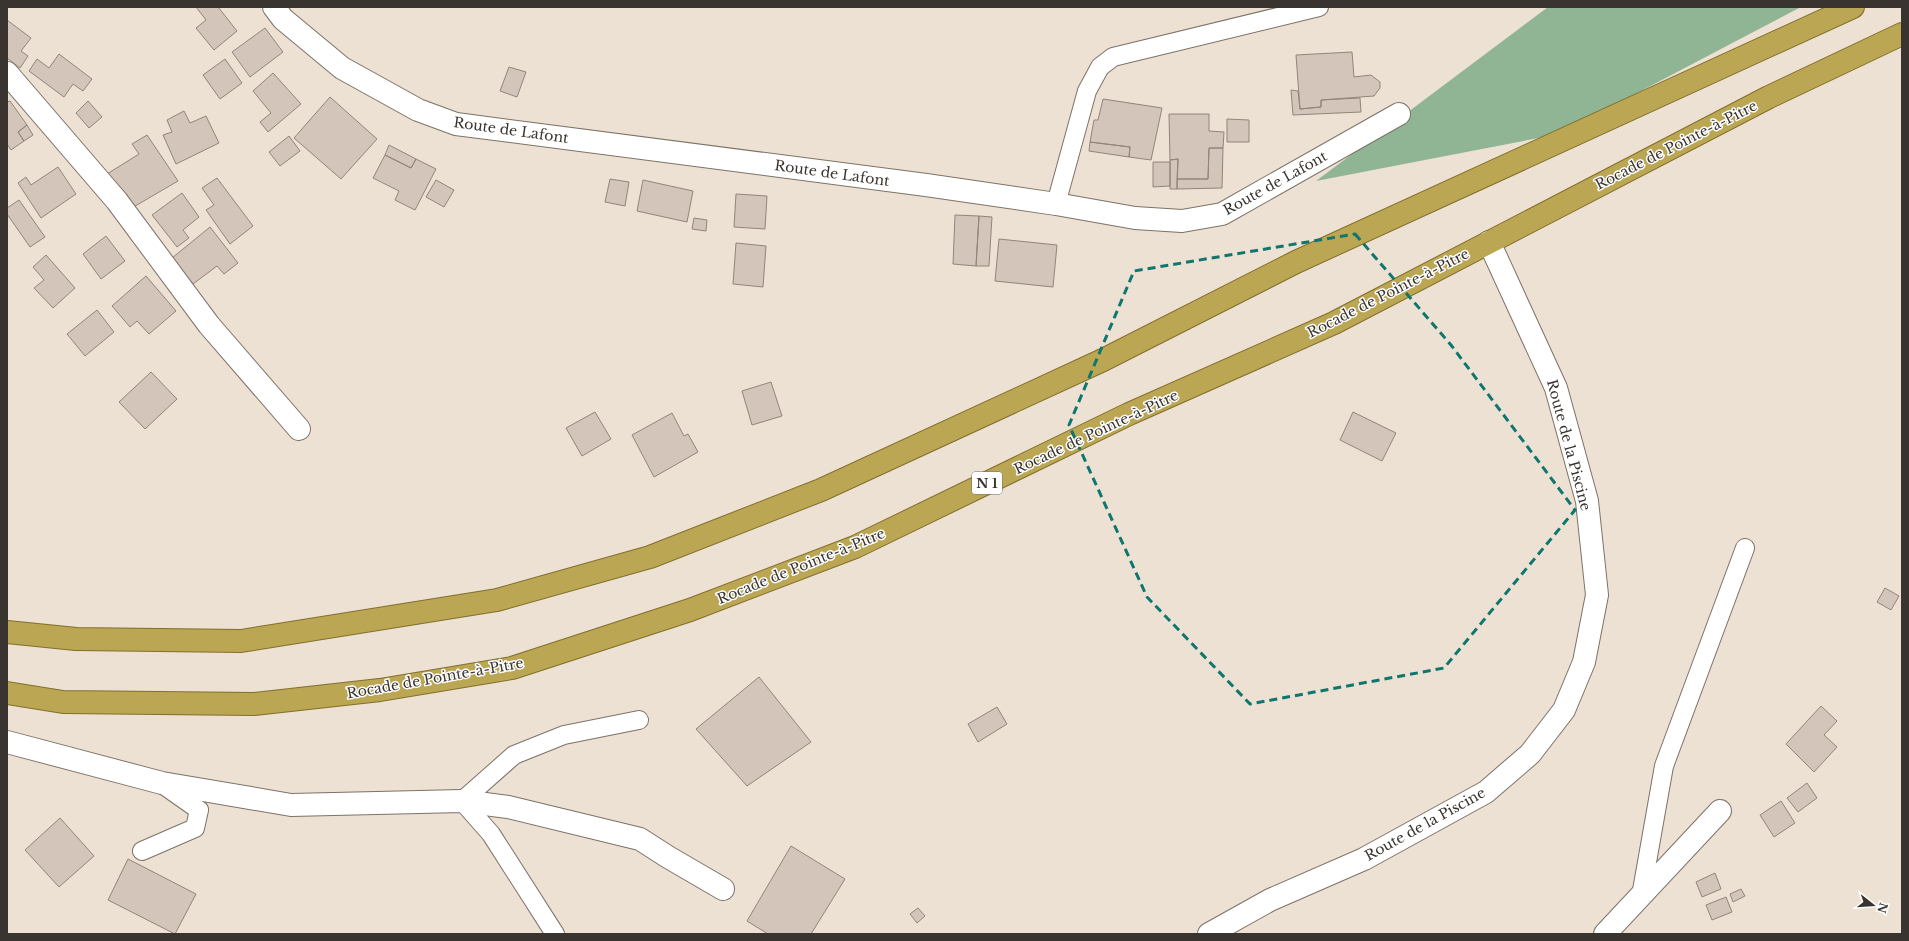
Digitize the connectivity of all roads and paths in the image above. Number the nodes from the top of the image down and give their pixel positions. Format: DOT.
graph roads {
  1 [pos="274,7"];
  2 [pos="1319,7"];
  3 [pos="1853,7"];
  4 [pos="1902,34"];
  5 [pos="7,73"];
  6 [pos="1399,114"];
  7 [pos="1056,204"];
  8 [pos="1488,242"];
  9 [pos="299,429"];
  10 [pos="1745,548"];
  11 [pos="7,632"];
  12 [pos="7,693"];
  13 [pos="639,720"];
  14 [pos="7,742"];
  15 [pos="162,783"];
  16 [pos="462,801"];
  17 [pos="1720,811"];
  18 [pos="142,851"];
  19 [pos="723,889"];
  20 [pos="1641,896"];
  21 [pos="555,934"];
  22 [pos="1209,934"];
  23 [pos="1605,934"];
  1 -- 7 [label="street, Route de Lafont"];
  2 -- 7 [label="lane"];
  3 -- 11 [label="highway"];
  4 -- 8 [label="highway, Rocade de Pointe-à-Pitre / N 1"];
  5 -- 9 [label="street"];
  6 -- 7 [label="street, Route de Lafont"];
  8 -- 12 [label="highway, Rocade de Pointe-à-Pitre / N 1"];
  8 -- 22 [label="street, Route de la Piscine"];
  10 -- 20 [label="lane"];
  13 -- 16 [label="lane"];
  14 -- 15 [label="street"];
  15 -- 16 [label="street"];
  15 -- 18 [label="lane"];
  16 -- 19 [label="street"];
  16 -- 21 [label="lane"];
  17 -- 20 [label="street"];
  20 -- 23 [label="street"];
}
